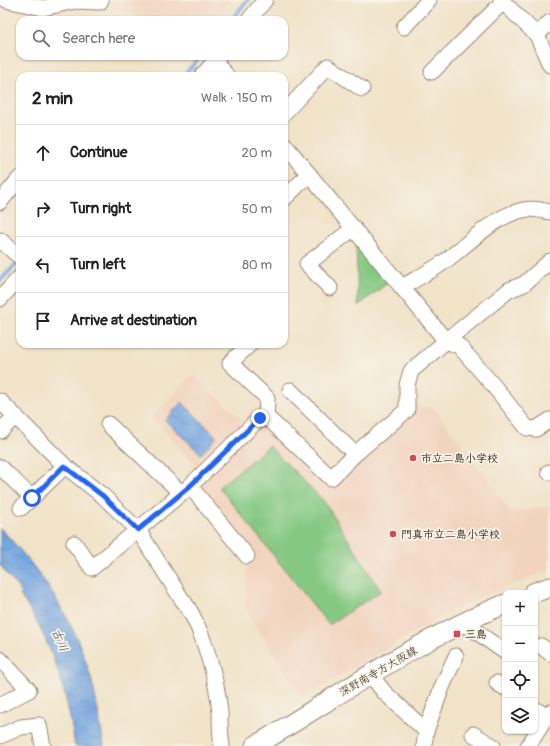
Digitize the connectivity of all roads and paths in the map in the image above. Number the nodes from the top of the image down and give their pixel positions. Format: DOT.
graph roads {
  1 [pos="6,0"];
  2 [pos="101,0"];
  3 [pos="265,0"];
  4 [pos="430,0"];
  5 [pos="502,1"];
  6 [pos="252,16"];
  7 [pos="550,22"];
  8 [pos="404,27"];
  9 [pos="537,35"];
  10 [pos="216,60"];
  11 [pos="218,60"];
  12 [pos="550,66"];
  13 [pos="206,72"];
  14 [pos="225,72"];
  15 [pos="432,72"];
  16 [pos="362,88"];
  17 [pos="288,109"];
  18 [pos="288,149"];
  19 [pos="309,174"];
  20 [pos="16,183"];
  21 [pos="288,195"];
  22 [pos="0,202"];
  23 [pos="550,212"];
  24 [pos="354,228"];
  25 [pos="0,240"];
  26 [pos="16,254"];
  27 [pos="550,261"];
  28 [pos="16,281"];
  29 [pos="402,287"];
  30 [pos="330,288"];
  31 [pos="0,299"];
  32 [pos="446,341"];
  33 [pos="241,348"];
  34 [pos="290,390"];
  35 [pos="0,400"];
  36 [pos="16,416"];
  37 [pos="266,419"];
  38 [pos="550,420"];
  39 [pos="108,424"];
  40 [pos="0,431"];
  41 [pos="355,454"];
  42 [pos="64,466"];
  43 [pos="0,467"];
  44 [pos="186,489"];
  45 [pos="138,530"];
  46 [pos="74,543"];
  47 [pos="247,556"];
  48 [pos="550,587"];
  49 [pos="538,591"];
  50 [pos="502,605"];
  51 [pos="464,623"];
  52 [pos="502,650"];
  53 [pos="456,656"];
  54 [pos="0,659"];
  55 [pos="370,674"];
  56 [pos="0,705"];
  57 [pos="544,713"];
  58 [pos="473,734"];
  59 [pos="0,736"];
  60 [pos="425,739"];
  61 [pos="42,746"];
  62 [pos="222,746"];
  63 [pos="255,746"];
  64 [pos="493,746"];
  65 [pos="528,746"];
  1 -- 2 [label="street"];
  3 -- 6 [label="street"];
  4 -- 8 [label="street"];
  5 -- 9 [label="street"];
  5 -- 15 [label="street"];
  7 -- 9 [label="street"];
  9 -- 12 [label="street"];
  10 -- 13 [label="street"];
  11 -- 14 [label="street"];
  16 -- 17 [label="street"];
  18 -- 19 [label="street"];
  19 -- 21 [label="street"];
  19 -- 24 [label="street"];
  20 -- 22 [label="street"];
  23 -- 29 [label="street"];
  24 -- 29 [label="street"];
  24 -- 30 [label="street"];
  25 -- 26 [label="street"];
  27 -- 32 [label="street"];
  28 -- 31 [label="street"];
  29 -- 32 [label="street"];
  32 -- 38 [label="street"];
  32 -- 41 [label="street"];
  33 -- 37 [label="street"];
  34 -- 41 [label="street"];
  35 -- 36 [label="street"];
  36 -- 40 [label="street"];
  36 -- 42 [label="street"];
  37 -- 41 [label="street"];
  37 -- 44 [label="street"];
  39 -- 44 [label="street"];
  42 -- 43 [label="street"];
  42 -- 45 [label="street"];
  44 -- 45 [label="street"];
  44 -- 47 [label="street"];
  45 -- 46 [label="street"];
  45 -- 62 [label="street"];
  48 -- 49 [label="main road"];
  50 -- 51 [label="main road, 深野南寺方大阪線"];
  51 -- 52 [label="street"];
  51 -- 55 [label="main road, 深野南寺方大阪線"];
  53 -- 60 [label="street"];
  54 -- 56 [label="street"];
  55 -- 60 [label="street"];
  55 -- 63 [label="main road, 深野南寺方大阪線"];
  57 -- 65 [label="street"];
  58 -- 64 [label="street"];
  59 -- 61 [label="street"];
}
